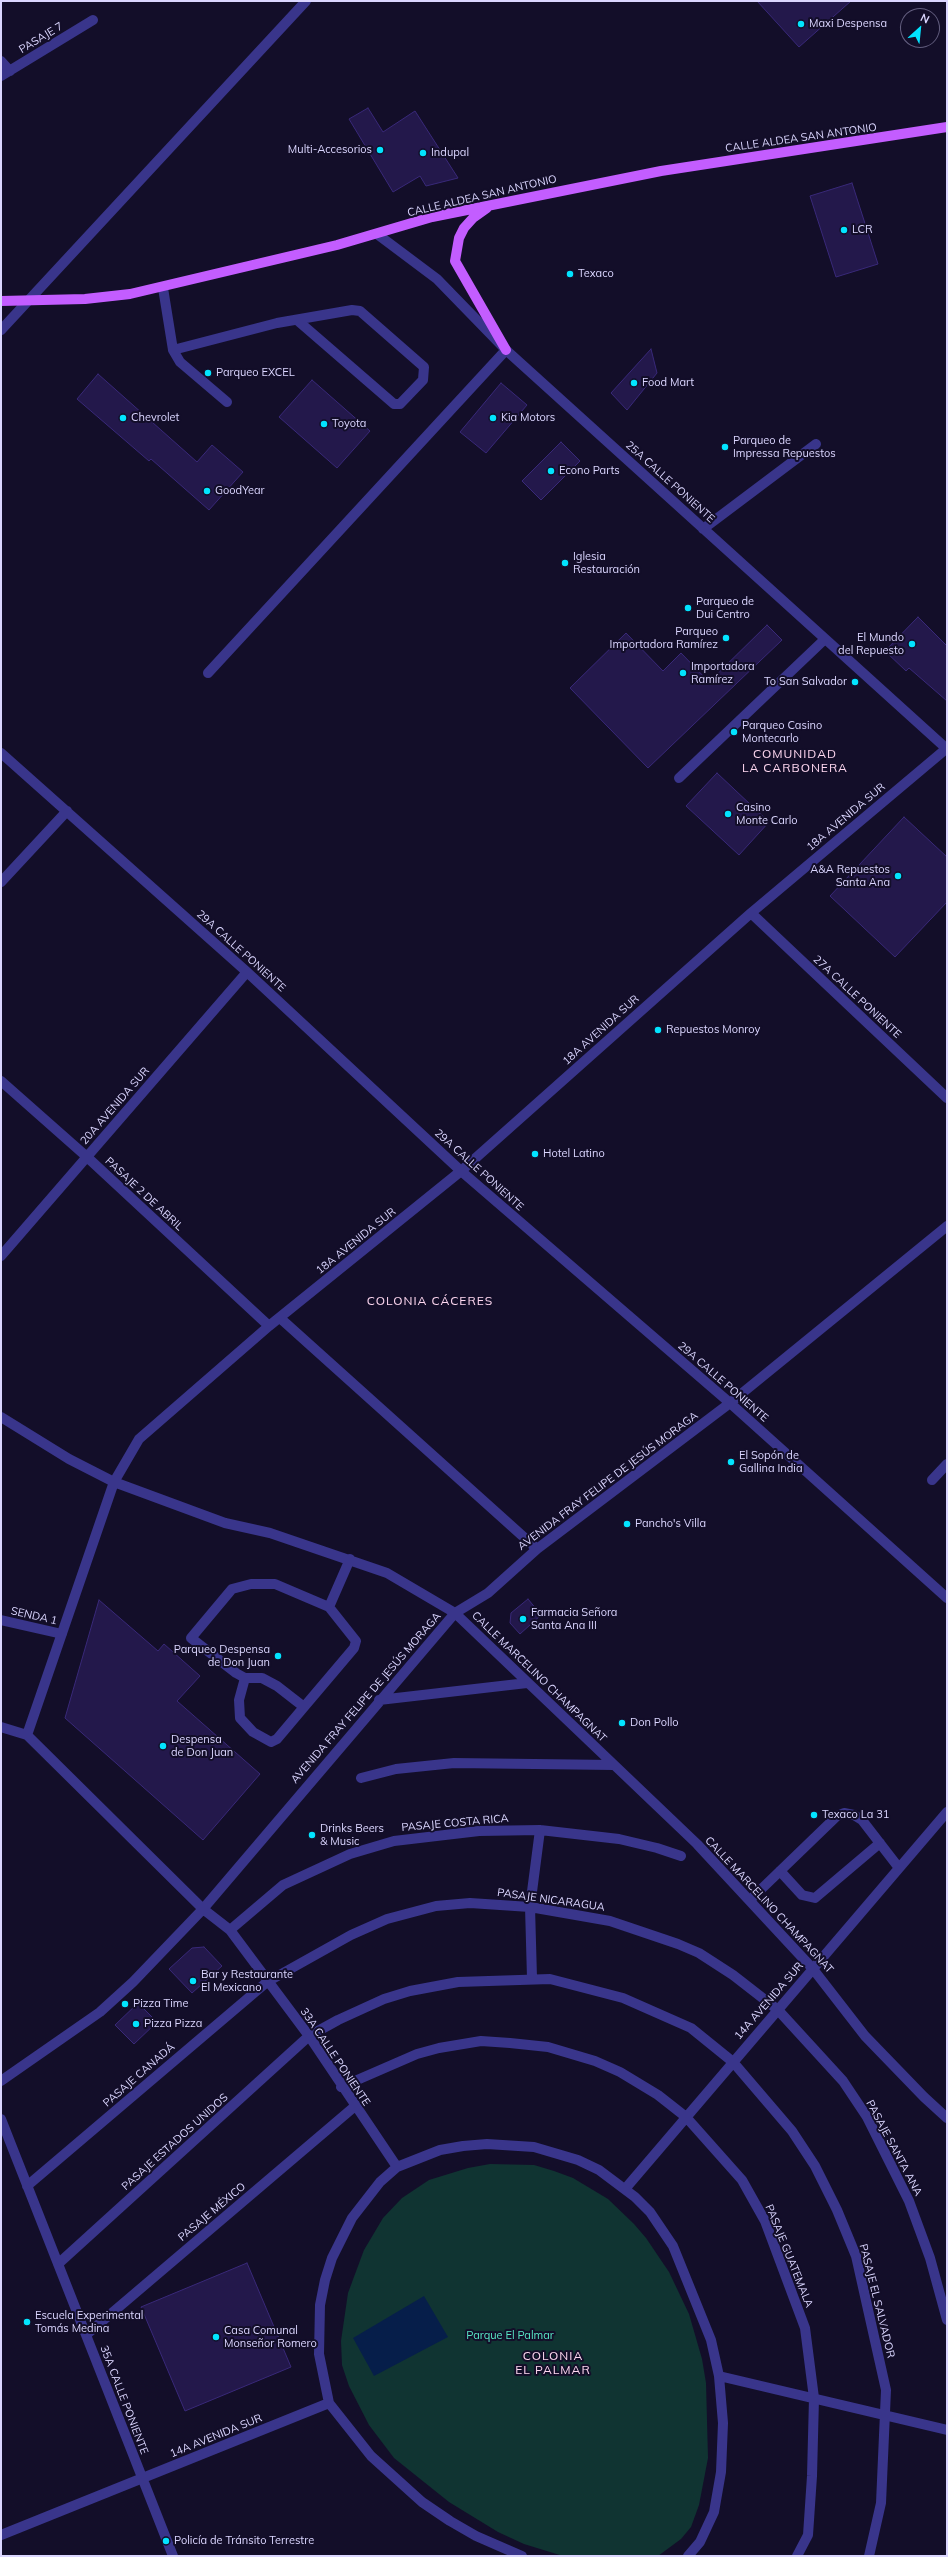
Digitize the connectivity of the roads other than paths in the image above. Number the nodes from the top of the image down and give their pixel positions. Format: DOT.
graph roads {
  1 [pos="306,1"];
  2 [pos="93,20"];
  3 [pos="1,61"];
  4 [pos="10,71"];
  5 [pos="1,76"];
  6 [pos="947,127"];
  7 [pos="492,205"];
  8 [pos="377,234"];
  9 [pos="163,288"];
  10 [pos="1,301"];
  11 [pos="28,302"];
  12 [pos="297,320"];
  13 [pos="1,330"];
  14 [pos="173,350"];
  15 [pos="506,350"];
  16 [pos="227,402"];
  17 [pos="816,444"];
  18 [pos="703,528"];
  19 [pos="825,639"];
  20 [pos="208,673"];
  21 [pos="947,748"];
  22 [pos="1,753"];
  23 [pos="679,778"];
  24 [pos="67,811"];
  25 [pos="1,882"];
  26 [pos="751,913"];
  27 [pos="247,972"];
  28 [pos="1,1082"];
  29 [pos="947,1098"];
  30 [pos="87,1157"];
  31 [pos="461,1171"];
  32 [pos="947,1226"];
  33 [pos="1,1256"];
  34 [pos="280,1318"];
  35 [pos="269,1326"];
  36 [pos="730,1403"];
  37 [pos="1,1417"];
  38 [pos="947,1464"];
  39 [pos="932,1480"];
  40 [pos="114,1482"];
  41 [pos="537,1549"];
  42 [pos="350,1559"];
  43 [pos="947,1598"];
  44 [pos="329,1607"];
  45 [pos="455,1613"];
  46 [pos="1,1620"];
  47 [pos="62,1634"];
  48 [pos="245,1678"];
  49 [pos="528,1683"];
  50 [pos="379,1700"];
  51 [pos="304,1707"];
  52 [pos="1,1727"];
  53 [pos="27,1736"];
  54 [pos="614,1765"];
  55 [pos="361,1778"];
  56 [pos="947,1812"];
  57 [pos="540,1830"];
  58 [pos="880,1842"];
  59 [pos="681,1856"];
  60 [pos="899,1868"];
  61 [pos="780,1871"];
  62 [pos="750,1900"];
  63 [pos="530,1907"];
  64 [pos="203,1909"];
  65 [pos="230,1930"];
  66 [pos="813,1968"];
  67 [pos="532,1978"];
  68 [pos="267,1982"];
  69 [pos="778,2010"];
  70 [pos="309,2036"];
  71 [pos="733,2062"];
  72 [pos="1,2081"];
  73 [pos="341,2087"];
  74 [pos="354,2107"];
  75 [pos="686,2117"];
  76 [pos="947,2118"];
  77 [pos="1,2119"];
  78 [pos="397,2167"];
  79 [pos="27,2186"];
  80 [pos="625,2189"];
  81 [pos="58,2264"];
  82 [pos="947,2320"];
  83 [pos="86,2335"];
  84 [pos="719,2376"];
  85 [pos="814,2398"];
  86 [pos="329,2404"];
  87 [pos="886,2416"];
  88 [pos="947,2430"];
  89 [pos="143,2479"];
  90 [pos="1,2536"];
  91 [pos="170,2555"];
  92 [pos="522,2556"];
  93 [pos="688,2556"];
  94 [pos="797,2556"];
  95 [pos="869,2556"];
  1 -- 11 [label="street"];
  2 -- 4 [label="street, PASAJE 7"];
  3 -- 4 [label="street"];
  4 -- 5 [label="street, PASAJE 7"];
  6 -- 7 [label="main road, CALLE ALDEA SAN ANTONIO"];
  7 -- 8 [label="main road, CALLE ALDEA SAN ANTONIO"];
  7 -- 15 [label="main road"];
  8 -- 9 [label="main road, CALLE ALDEA SAN ANTONIO"];
  8 -- 15 [label="street, 25A CALLE PONIENTE"];
  9 -- 11 [label="main road, CALLE ALDEA SAN ANTONIO"];
  9 -- 14 [label="street"];
  10 -- 11 [label="main road, CALLE ALDEA SAN ANTONIO"];
  11 -- 13 [label="street"];
  12 -- 12 [label="street"];
  12 -- 14 [label="street"];
  14 -- 16 [label="street"];
  15 -- 18 [label="street, 25A CALLE PONIENTE"];
  15 -- 20 [label="street"];
  17 -- 18 [label="street"];
  18 -- 19 [label="street, 25A CALLE PONIENTE"];
  19 -- 21 [label="street, 25A CALLE PONIENTE"];
  19 -- 23 [label="street"];
  21 -- 26 [label="street, 18A AVENIDA SUR"];
  22 -- 24 [label="street, 29A CALLE PONIENTE"];
  24 -- 25 [label="street"];
  24 -- 27 [label="street, 29A CALLE PONIENTE"];
  26 -- 29 [label="street, 27A CALLE PONIENTE"];
  26 -- 31 [label="street, 18A AVENIDA SUR"];
  27 -- 30 [label="street, 20A AVENIDA SUR"];
  27 -- 31 [label="street, 29A CALLE PONIENTE"];
  28 -- 30 [label="street, PASAJE 2 DE ABRIL"];
  30 -- 33 [label="street, 20A AVENIDA SUR"];
  30 -- 35 [label="street, PASAJE 2 DE ABRIL"];
  31 -- 34 [label="street, 18A AVENIDA SUR"];
  31 -- 36 [label="street, 29A CALLE PONIENTE"];
  32 -- 36 [label="street, AVENIDA FRAY FELIPE DE JESÚS MORAGA"];
  34 -- 35 [label="street, 18A AVENIDA SUR"];
  34 -- 41 [label="street"];
  35 -- 40 [label="street, 18A AVENIDA SUR"];
  36 -- 41 [label="street, AVENIDA FRAY FELIPE DE JESÚS MORAGA"];
  36 -- 43 [label="street, 29A CALLE PONIENTE"];
  37 -- 40 [label="street, CALLE MARCELINO CHAMPAGNAT"];
  38 -- 39 [label="street"];
  40 -- 42 [label="street, CALLE MARCELINO CHAMPAGNAT"];
  40 -- 47 [label="street, 18A AVENIDA SUR"];
  41 -- 45 [label="street, AVENIDA FRAY FELIPE DE JESÚS MORAGA"];
  42 -- 44 [label="street"];
  42 -- 45 [label="street, CALLE MARCELINO CHAMPAGNAT"];
  44 -- 48 [label="street"];
  44 -- 51 [label="street"];
  45 -- 49 [label="street, CALLE MARCELINO CHAMPAGNAT"];
  45 -- 50 [label="street, AVENIDA FRAY FELIPE DE JESÚS MORAGA"];
  46 -- 47 [label="street, SENDA 1"];
  47 -- 53 [label="street, 18A AVENIDA SUR"];
  48 -- 51 [label="street"];
  48 -- 51 [label="street"];
  49 -- 50 [label="street"];
  49 -- 54 [label="street, CALLE MARCELINO CHAMPAGNAT"];
  50 -- 64 [label="street, AVENIDA FRAY FELIPE DE JESÚS MORAGA"];
  52 -- 53 [label="street"];
  53 -- 64 [label="street, 33A CALLE PONIENTE"];
  54 -- 55 [label="street"];
  54 -- 62 [label="street, CALLE MARCELINO CHAMPAGNAT"];
  56 -- 60 [label="street, 14A AVENIDA SUR"];
  57 -- 59 [label="street, PASAJE COSTA RICA"];
  57 -- 63 [label="street"];
  57 -- 65 [label="street, PASAJE COSTA RICA"];
  58 -- 60 [label="street"];
  58 -- 61 [label="street"];
  58 -- 61 [label="street"];
  60 -- 66 [label="street, 14A AVENIDA SUR"];
  61 -- 62 [label="street"];
  62 -- 66 [label="street, CALLE MARCELINO CHAMPAGNAT"];
  63 -- 67 [label="street"];
  63 -- 68 [label="street, PASAJE NICARAGUA"];
  63 -- 69 [label="street, PASAJE NICARAGUA"];
  64 -- 65 [label="street, 33A CALLE PONIENTE"];
  64 -- 72 [label="street, AVENIDA FRAY FELIPE DE JESÚS MORAGA"];
  65 -- 68 [label="street, 33A CALLE PONIENTE"];
  66 -- 69 [label="street, 14A AVENIDA SUR"];
  66 -- 76 [label="street, CALLE MARCELINO CHAMPAGNAT"];
  67 -- 70 [label="street"];
  67 -- 71 [label="street"];
  68 -- 70 [label="street, 33A CALLE PONIENTE"];
  68 -- 79 [label="street, PASAJE CANADÁ"];
  69 -- 71 [label="street, 14A AVENIDA SUR"];
  69 -- 82 [label="street, PASAJE SANTA ANA"];
  70 -- 73 [label="street, 33A CALLE PONIENTE"];
  70 -- 81 [label="street, PASAJE ESTADOS UNIDOS"];
  71 -- 75 [label="street, 14A AVENIDA SUR"];
  71 -- 87 [label="street, PASAJE EL SALVADOR"];
  73 -- 74 [label="street, 33A CALLE PONIENTE"];
  73 -- 75 [label="street, PASAJE GUATEMALA"];
  74 -- 78 [label="street, 33A CALLE PONIENTE"];
  74 -- 83 [label="street, PASAJE MÉXICO"];
  75 -- 80 [label="street, 14A AVENIDA SUR"];
  75 -- 85 [label="street, PASAJE GUATEMALA"];
  77 -- 79 [label="street, 35A CALLE PONIENTE"];
  78 -- 80 [label="street"];
  78 -- 86 [label="street"];
  79 -- 81 [label="street, 35A CALLE PONIENTE"];
  80 -- 84 [label="street"];
  81 -- 83 [label="street, 35A CALLE PONIENTE"];
  83 -- 89 [label="street, 35A CALLE PONIENTE"];
  84 -- 85 [label="street"];
  84 -- 93 [label="street"];
  85 -- 87 [label="street"];
  85 -- 94 [label="street, PASAJE GUATEMALA"];
  86 -- 89 [label="street, 14A AVENIDA SUR"];
  86 -- 92 [label="street"];
  87 -- 88 [label="street"];
  87 -- 95 [label="street, PASAJE EL SALVADOR"];
  89 -- 90 [label="street, 14A AVENIDA SUR"];
  89 -- 91 [label="street, 35A CALLE PONIENTE"];
}
